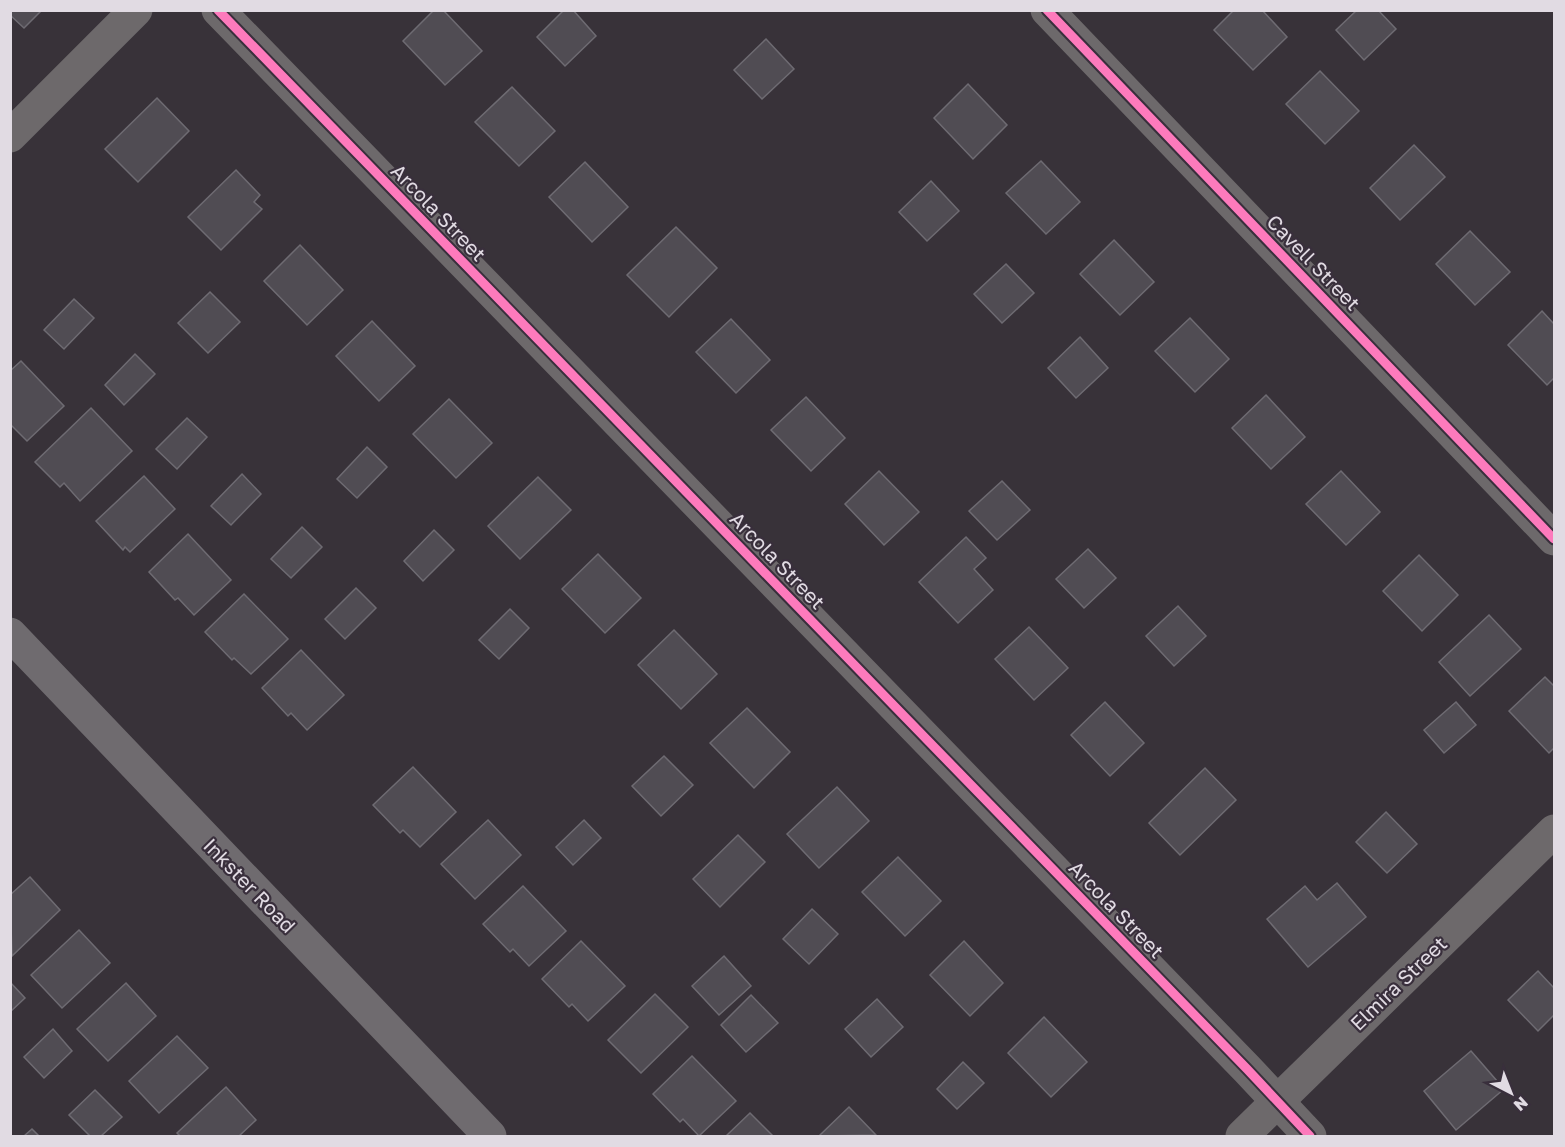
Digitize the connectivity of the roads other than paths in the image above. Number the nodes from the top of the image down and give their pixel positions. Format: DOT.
graph roads {
  1 [pos="136,10"];
  2 [pos="219,10"];
  3 [pos="1047,10"];
  4 [pos="10,136"];
  5 [pos="1554,539"];
  6 [pos="10,634"];
  7 [pos="1554,831"];
  8 [pos="1278,1100"];
  9 [pos="490,1137"];
  10 [pos="1242,1137"];
  11 [pos="1310,1137"];
  1 -- 4 [label="street"];
  2 -- 8 [label="street, Arcola Street"];
  3 -- 5 [label="street, Cavell Street"];
  6 -- 9 [label="main road, Inkster Road"];
  7 -- 8 [label="street, Elmira Street"];
  8 -- 10 [label="street, Elmira Street"];
  8 -- 11 [label="street, Arcola Street"];
}
